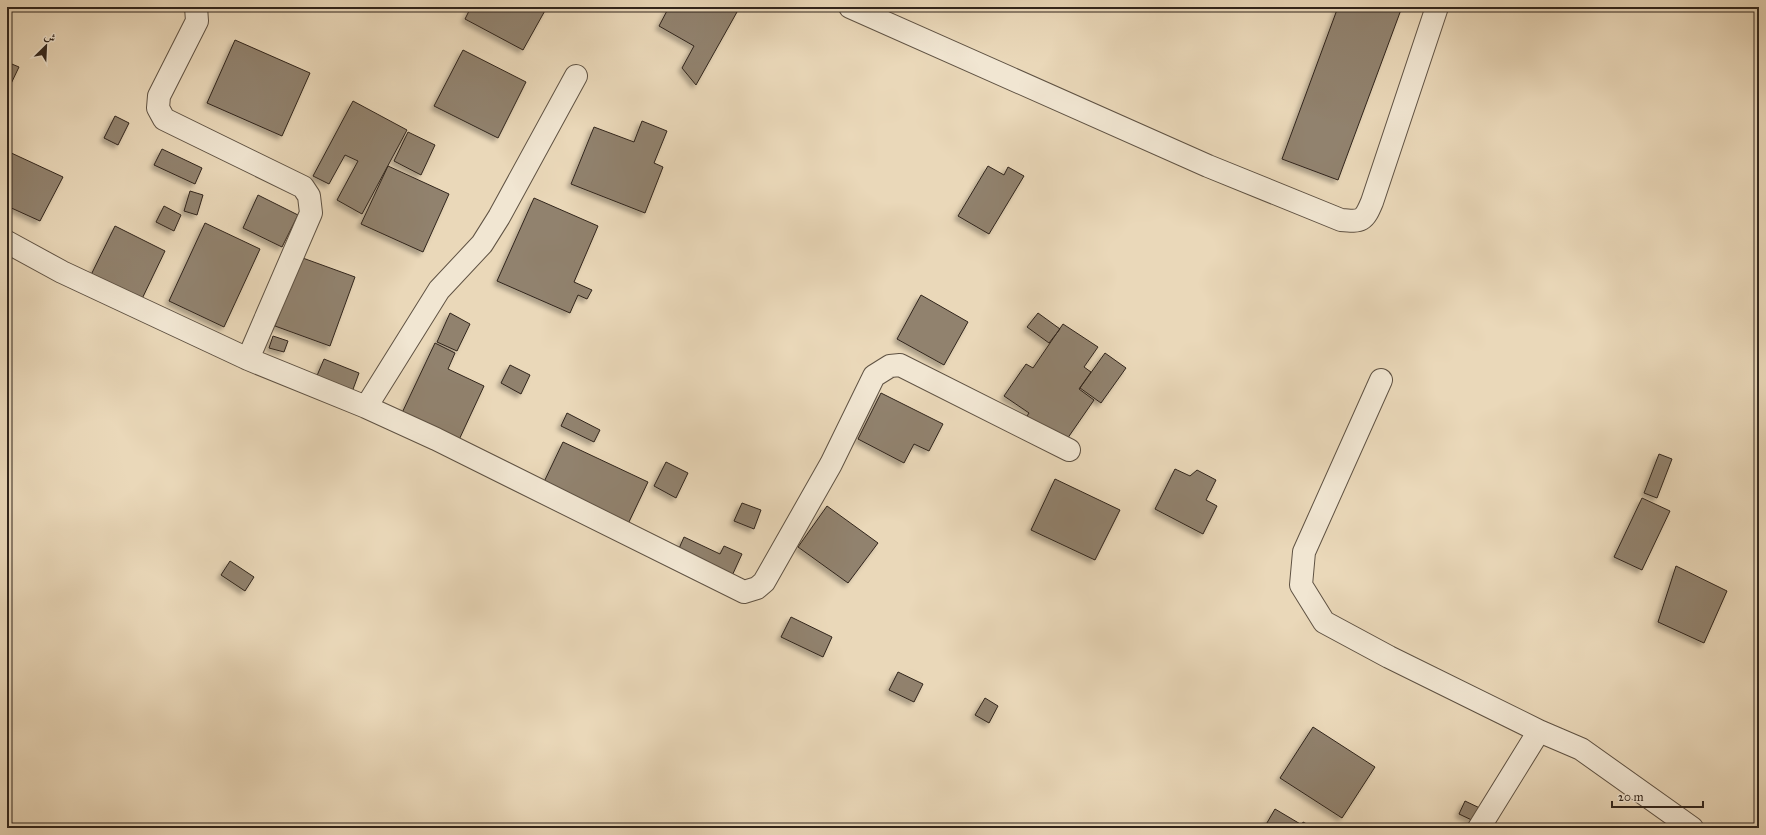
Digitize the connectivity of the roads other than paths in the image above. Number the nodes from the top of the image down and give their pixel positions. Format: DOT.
graph roads {
  1 [pos="196,7"];
  2 [pos="850,7"];
  3 [pos="1437,7"];
  4 [pos="576,76"];
  5 [pos="7,242"];
  6 [pos="248,359"];
  7 [pos="1381,380"];
  8 [pos="366,408"];
  9 [pos="1069,450"];
  10 [pos="1539,731"];
  11 [pos="1479,828"];
  12 [pos="1692,828"];
  1 -- 6 [label="street"];
  2 -- 3 [label="street"];
  4 -- 8 [label="street"];
  5 -- 6 [label="street"];
  6 -- 8 [label="street"];
  7 -- 10 [label="street"];
  8 -- 9 [label="street"];
  10 -- 11 [label="street"];
  10 -- 12 [label="street"];
}
